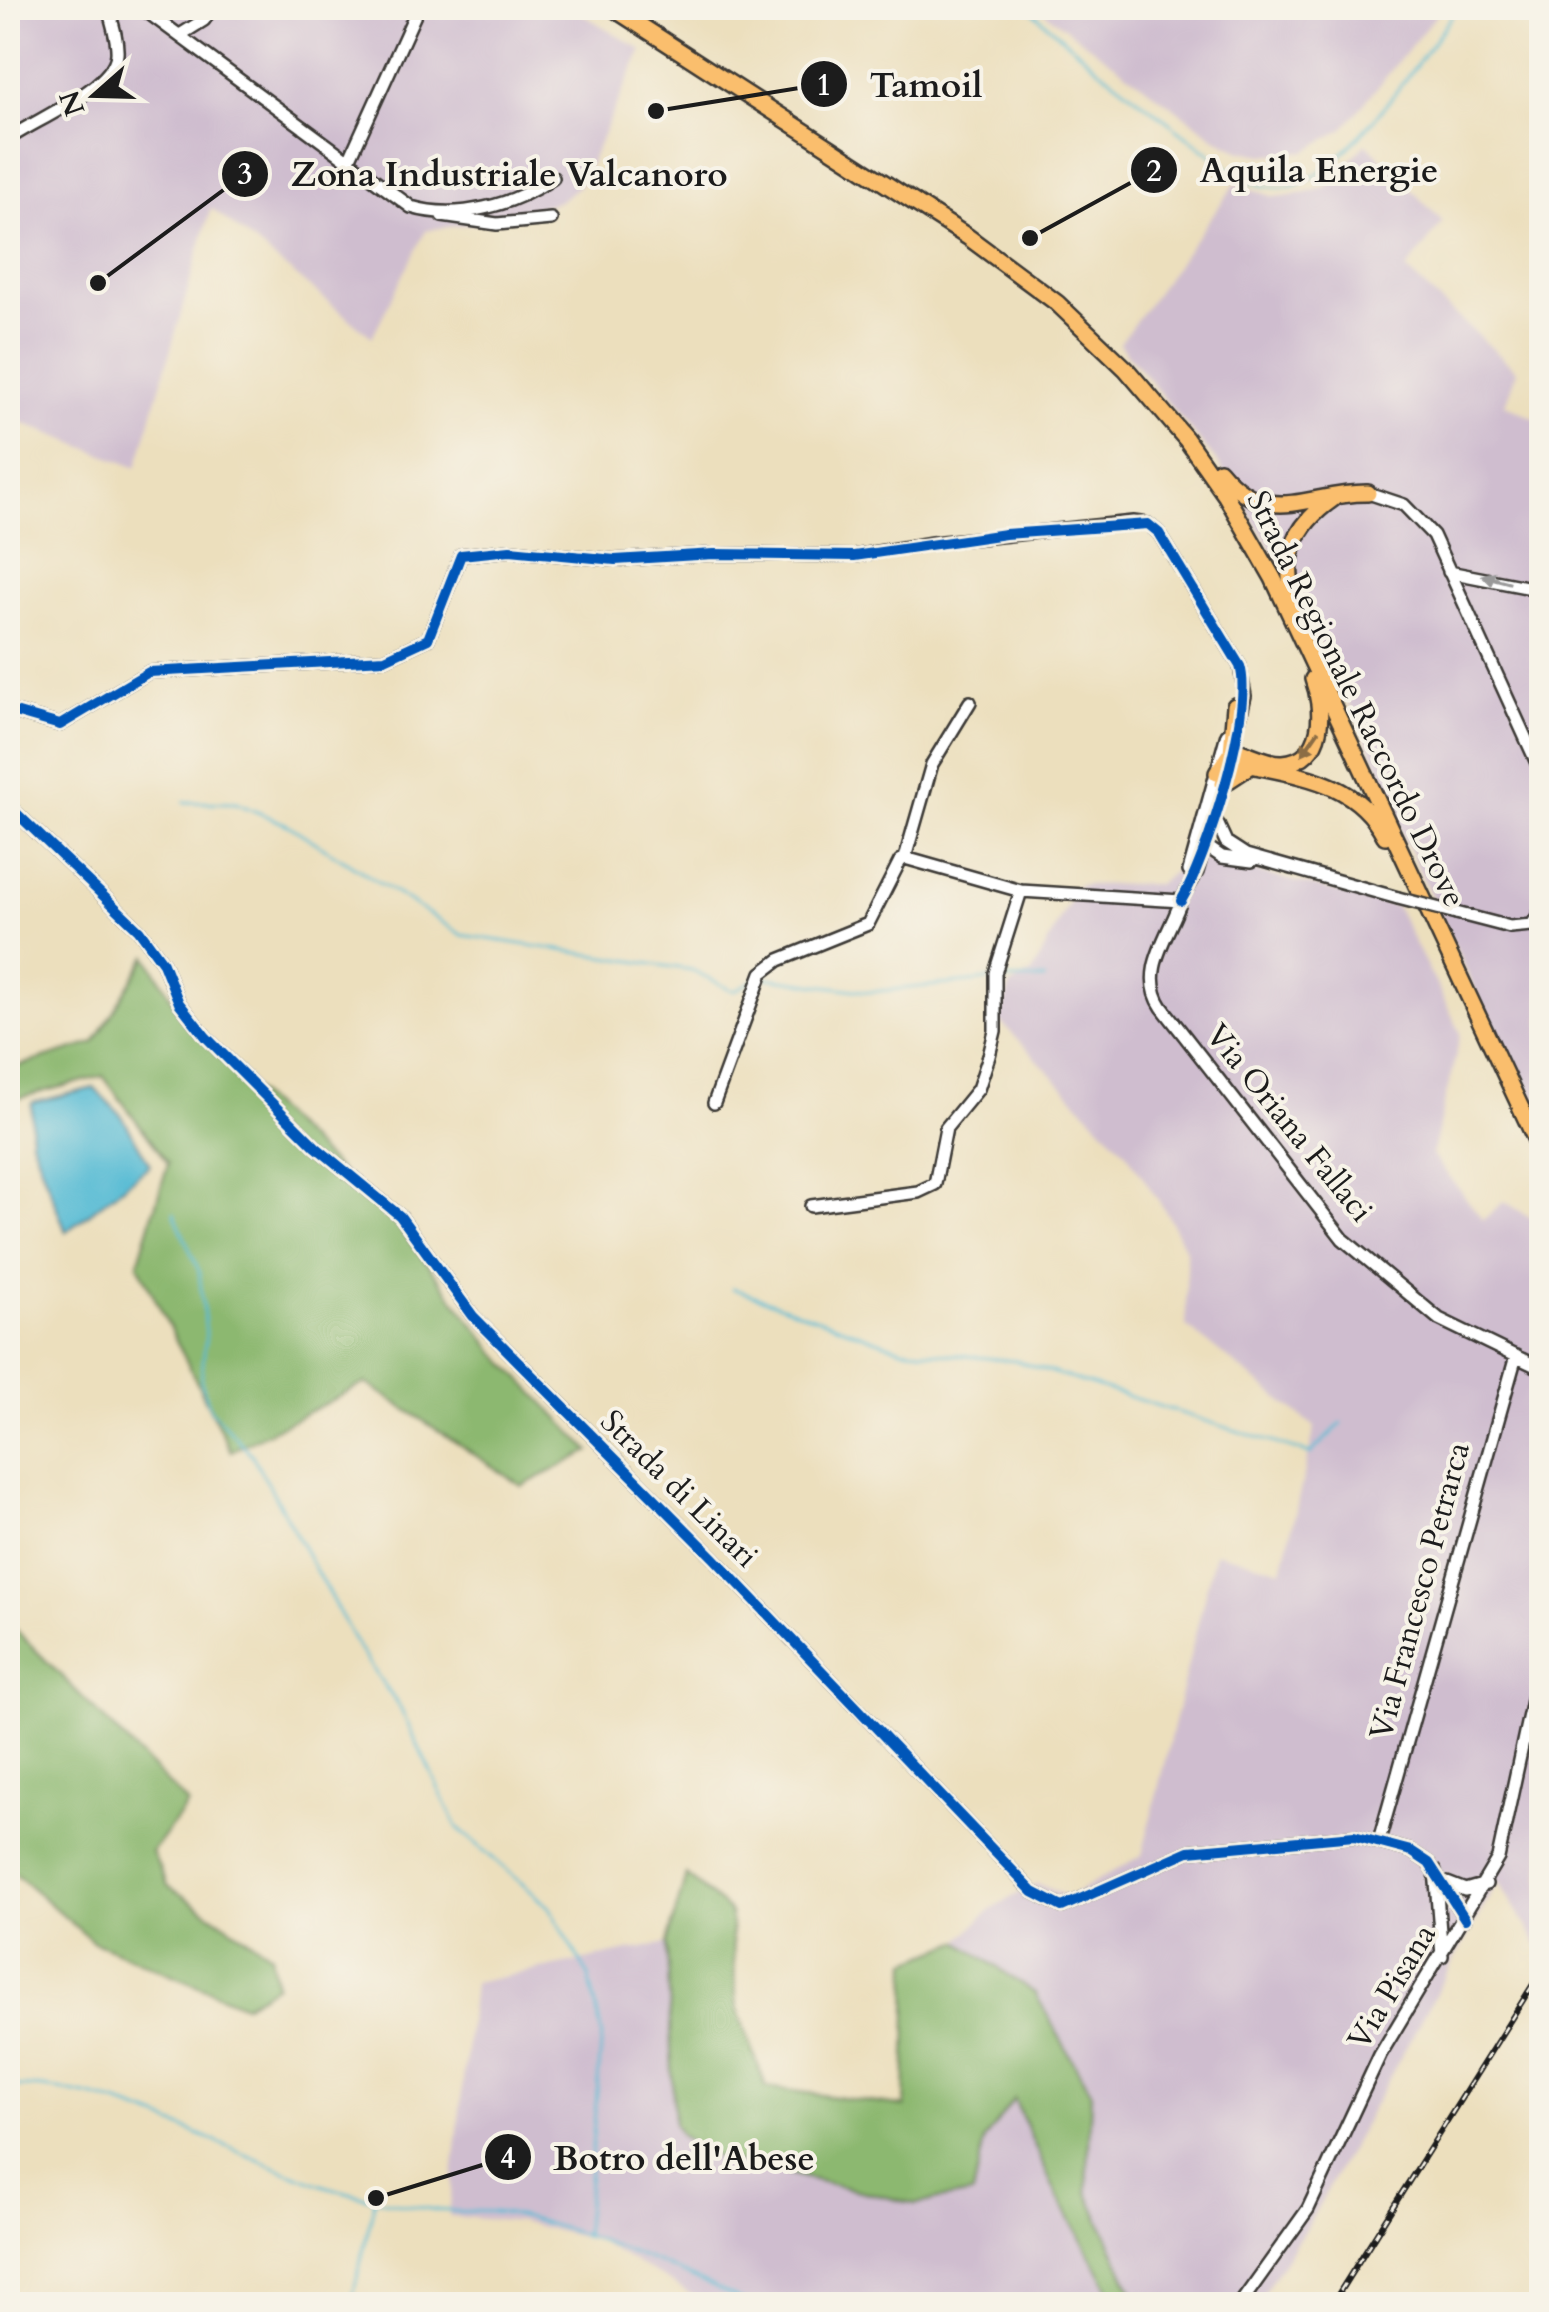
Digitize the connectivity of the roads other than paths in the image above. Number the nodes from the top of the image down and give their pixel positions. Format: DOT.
graph roads {
  1 [pos="108,8"];
  2 [pos="142,8"];
  3 [pos="211,8"];
  4 [pos="418,8"];
  5 [pos="614,8"];
  6 [pos="180,35"];
  7 [pos="8,139"];
  8 [pos="349,160"];
  9 [pos="552,178"];
  10 [pos="428,212"];
  11 [pos="551,219"];
  12 [pos="1149,394"];
  13 [pos="1368,493"];
  14 [pos="1334,498"];
  15 [pos="1244,525"];
  16 [pos="1449,572"];
  17 [pos="1542,590"];
  18 [pos="970,702"];
  19 [pos="8,710"];
  20 [pos="1237,714"];
  21 [pos="1231,752"];
  22 [pos="1254,760"];
  23 [pos="1542,774"];
  24 [pos="1218,780"];
  25 [pos="1372,786"];
  26 [pos="8,806"];
  27 [pos="1214,816"];
  28 [pos="1206,846"];
  29 [pos="1229,852"];
  30 [pos="905,858"];
  31 [pos="1195,867"];
  32 [pos="1021,891"];
  33 [pos="1179,907"];
  34 [pos="1542,909"];
  35 [pos="1532,924"];
  36 [pos="1542,936"];
  37 [pos="1449,952"];
  38 [pos="714,1103"];
  39 [pos="1542,1154"];
  40 [pos="811,1206"];
  41 [pos="1516,1356"];
  42 [pos="1542,1368"];
  43 [pos="1542,1678"];
  44 [pos="1380,1840"];
  45 [pos="1440,1876"];
  46 [pos="1486,1884"];
  47 [pos="1438,1910"];
  48 [pos="1464,1919"];
  49 [pos="1442,1956"];
  50 [pos="1240,2304"];
  1 -- 7 [label="street"];
  2 -- 6 [label="street"];
  3 -- 6 [label="street"];
  4 -- 8 [label="street"];
  5 -- 12 [label="main road, Strada Regionale Raccordo Drove"];
  6 -- 8 [label="street"];
  8 -- 10 [label="street"];
  9 -- 10 [label="street"];
  10 -- 11 [label="street"];
  12 -- 14 [label="main road"];
  12 -- 15 [label="main road, Strada Regionale Raccordo Drove"];
  13 -- 14 [label="main road"];
  13 -- 16 [label="street"];
  14 -- 25 [label="main road"];
  15 -- 22 [label="main road, one-way"];
  15 -- 25 [label="main road, Strada Regionale Raccordo Drove"];
  17 -- 16 [label="street, one-way"];
  16 -- 23 [label="street"];
  18 -- 30 [label="street"];
  19 -- 20 [label="street"];
  20 -- 21 [label="main road"];
  20 -- 22 [label="main road"];
  20 -- 24 [label="street"];
  21 -- 22 [label="main road"];
  21 -- 24 [label="main road"];
  22 -- 24 [label="main road"];
  22 -- 37 [label="main road"];
  24 -- 27 [label="street"];
  24 -- 28 [label="street"];
  24 -- 31 [label="street"];
  25 -- 37 [label="main road, Strada Regionale Raccordo Drove"];
  26 -- 44 [label="street, Strada di Linari"];
  27 -- 28 [label="street"];
  27 -- 29 [label="street"];
  28 -- 29 [label="street"];
  28 -- 31 [label="street"];
  29 -- 31 [label="street"];
  29 -- 35 [label="street, bridge"];
  30 -- 32 [label="street"];
  30 -- 38 [label="street"];
  31 -- 33 [label="street, Via Oriana Fallaci"];
  32 -- 33 [label="street"];
  32 -- 40 [label="street"];
  33 -- 41 [label="street, Via Oriana Fallaci"];
  34 -- 35 [label="street"];
  35 -- 36 [label="street"];
  37 -- 39 [label="main road, Strada Regionale Raccordo Drove"];
  41 -- 42 [label="street, Via Oriana Fallaci"];
  41 -- 44 [label="street, Via Francesco Petrarca"];
  43 -- 46 [label="street, Via Pisana"];
  44 -- 45 [label="street, Strada di Linari"];
  45 -- 46 [label="street, Strada di Linari"];
  45 -- 47 [label="street"];
  45 -- 48 [label="street"];
  46 -- 48 [label="street, Via Pisana"];
  47 -- 48 [label="street"];
  47 -- 49 [label="street"];
  48 -- 49 [label="street, Via Pisana"];
  49 -- 50 [label="street, Via Pisana"];
}
